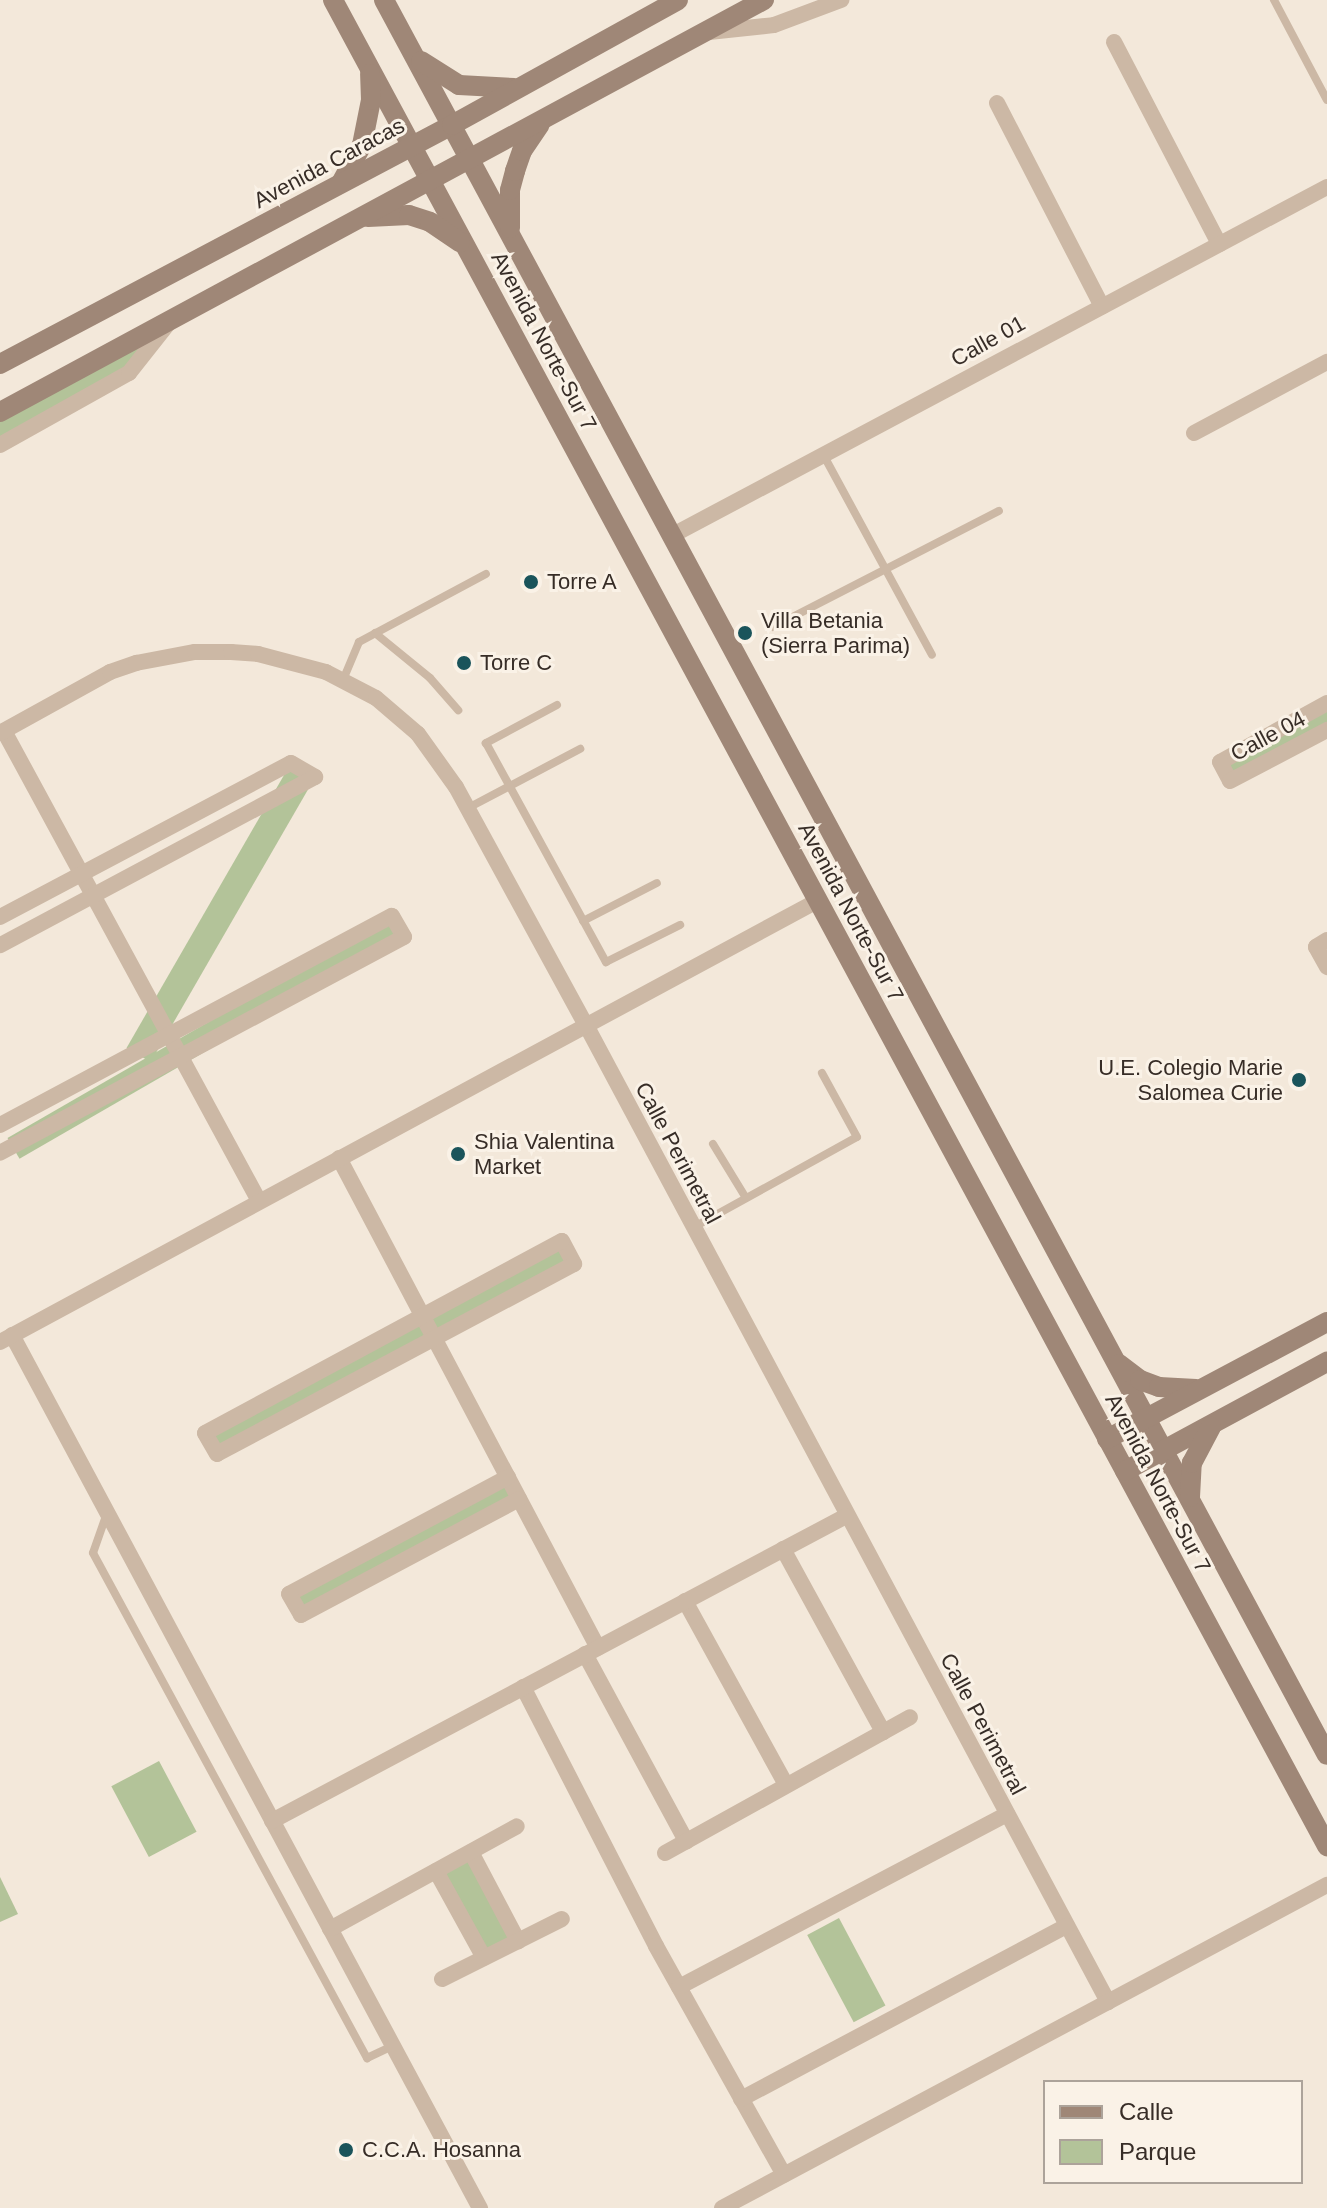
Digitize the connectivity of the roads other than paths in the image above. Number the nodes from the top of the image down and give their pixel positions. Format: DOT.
graph roads {
  1 [pos="333,0"];
  2 [pos="384,0"];
  3 [pos="678,0"];
  4 [pos="764,0"];
  5 [pos="841,0"];
  6 [pos="1274,0"];
  7 [pos="703,32"];
  8 [pos="1114,42"];
  9 [pos="414,55"];
  10 [pos="370,70"];
  11 [pos="522,87"];
  12 [pos="1327,100"];
  13 [pos="997,103"];
  14 [pos="546,117"];
  15 [pos="452,125"];
  16 [pos="412,146"];
  17 [pos="469,158"];
  18 [pos="430,179"];
  19 [pos="340,184"];
  20 [pos="1327,187"];
  21 [pos="356,219"];
  22 [pos="511,236"];
  23 [pos="1219,244"];
  24 [pos="467,249"];
  25 [pos="1102,306"];
  26 [pos="171,319"];
  27 [pos="1327,362"];
  28 [pos="0,364"];
  29 [pos="0,412"];
  30 [pos="1194,433"];
  31 [pos="0,445"];
  32 [pos="824,456"];
  33 [pos="999,511"];
  34 [pos="671,536"];
  35 [pos="886,569"];
  36 [pos="486,574"];
  37 [pos="773,627"];
  38 [pos="375,633"];
  39 [pos="932,655"];
  40 [pos="343,680"];
  41 [pos="1327,703"];
  42 [pos="557,705"];
  43 [pos="458,710"];
  44 [pos="1327,730"];
  45 [pos="2,732"];
  46 [pos="580,749"];
  47 [pos="509,786"];
  48 [pos="468,808"];
  49 [pos="81,873"];
  50 [pos="657,883"];
  51 [pos="93,895"];
  52 [pos="817,901"];
  53 [pos="0,917"];
  54 [pos="583,921"];
  55 [pos="680,925"];
  56 [pos="1327,940"];
  57 [pos="0,945"];
  58 [pos="1327,967"];
  59 [pos="586,1025"];
  60 [pos="169,1035"];
  61 [pos="181,1057"];
  62 [pos="822,1073"];
  63 [pos="0,1125"];
  64 [pos="713,1144"];
  65 [pos="0,1153"];
  66 [pos="339,1158"];
  67 [pos="746,1198"];
  68 [pos="259,1201"];
  69 [pos="692,1228"];
  70 [pos="423,1316"];
  71 [pos="1327,1322"];
  72 [pos="6,1338"];
  73 [pos="435,1339"];
  74 [pos="1112,1358"];
  75 [pos="1327,1362"];
  76 [pos="1200,1389"];
  77 [pos="1146,1418"];
  78 [pos="1213,1423"];
  79 [pos="1107,1439"];
  80 [pos="1164,1451"];
  81 [pos="1125,1471"];
  82 [pos="508,1477"];
  83 [pos="519,1499"];
  84 [pos="1190,1500"];
  85 [pos="107,1512"];
  86 [pos="846,1516"];
  87 [pos="783,1549"];
  88 [pos="685,1601"];
  89 [pos="592,1651"];
  90 [pos="523,1687"];
  91 [pos="910,1717"];
  92 [pos="883,1732"];
  93 [pos="1327,1755"];
  94 [pos="786,1785"];
  95 [pos="1007,1814"];
  96 [pos="272,1821"];
  97 [pos="517,1826"];
  98 [pos="686,1841"];
  99 [pos="1327,1846"];
  100 [pos="471,1852"];
  101 [pos="665,1853"];
  102 [pos="436,1871"];
  103 [pos="1327,1885"];
  104 [pos="562,1919"];
  105 [pos="1067,1926"];
  106 [pos="330,1929"];
  107 [pos="518,1941"];
  108 [pos="484,1958"];
  109 [pos="442,1979"];
  110 [pos="679,1987"];
  111 [pos="1108,2002"];
  112 [pos="393,2046"];
  113 [pos="741,2099"];
  114 [pos="784,2175"];
  115 [pos="480,2208"];
  116 [pos="722,2208"];
  1 -- 10 [label="main road, Avenida Norte-Sur 7"];
  2 -- 9 [label="main road, Avenida Norte-Sur 7"];
  3 -- 11 [label="main road, Avenida Caracas"];
  4 -- 7 [label="main road"];
  5 -- 7 [label="street"];
  6 -- 12 [label="lane"];
  7 -- 14 [label="main road"];
  8 -- 23 [label="street"];
  9 -- 11 [label="main road"];
  9 -- 15 [label="main road, Avenida Norte-Sur 7"];
  10 -- 16 [label="main road, Avenida Norte-Sur 7"];
  10 -- 19 [label="main road"];
  11 -- 15 [label="main road, Avenida Caracas"];
  13 -- 25 [label="street"];
  14 -- 17 [label="main road"];
  14 -- 22 [label="main road"];
  15 -- 16 [label="main road, Avenida Caracas"];
  15 -- 17 [label="main road, Avenida Norte-Sur 7"];
  16 -- 18 [label="main road, Avenida Norte-Sur 7"];
  16 -- 19 [label="main road, Avenida Caracas"];
  17 -- 18 [label="main road"];
  17 -- 22 [label="main road, Avenida Norte-Sur 7"];
  18 -- 21 [label="main road"];
  18 -- 24 [label="main road, Avenida Norte-Sur 7"];
  19 -- 28 [label="main road, Avenida Caracas"];
  20 -- 23 [label="street, Calle 01"];
  21 -- 24 [label="main road"];
  21 -- 26 [label="main road"];
  22 -- 34 [label="main road, Avenida Norte-Sur 7"];
  23 -- 25 [label="street, Calle 01"];
  24 -- 52 [label="main road, Avenida Norte-Sur 7"];
  25 -- 32 [label="street, Calle 01"];
  26 -- 29 [label="main road"];
  26 -- 31 [label="street"];
  27 -- 30 [label="street"];
  32 -- 34 [label="street, Calle 01"];
  32 -- 35 [label="lane"];
  33 -- 35 [label="lane"];
  34 -- 74 [label="main road, Avenida Norte-Sur 7"];
  35 -- 37 [label="lane"];
  35 -- 39 [label="lane"];
  36 -- 38 [label="lane"];
  38 -- 40 [label="lane"];
  38 -- 43 [label="lane"];
  40 -- 45 [label="street, Calle Perimetral"];
  40 -- 48 [label="street, Calle Perimetral"];
  41 -- 44 [label="street, Calle 04"];
  42 -- 47 [label="lane"];
  45 -- 49 [label="street"];
  46 -- 47 [label="lane"];
  47 -- 48 [label="lane"];
  47 -- 54 [label="lane"];
  48 -- 59 [label="street, Calle Perimetral"];
  49 -- 51 [label="street"];
  49 -- 51 [label="street"];
  49 -- 53 [label="street"];
  50 -- 54 [label="lane"];
  51 -- 57 [label="street"];
  51 -- 60 [label="street"];
  52 -- 59 [label="street"];
  52 -- 79 [label="main road, Avenida Norte-Sur 7"];
  54 -- 55 [label="lane"];
  56 -- 58 [label="street"];
  59 -- 66 [label="street"];
  59 -- 69 [label="street, Calle Perimetral"];
  60 -- 61 [label="street"];
  60 -- 61 [label="street"];
  60 -- 63 [label="street"];
  61 -- 65 [label="street"];
  61 -- 68 [label="street"];
  62 -- 67 [label="lane"];
  64 -- 67 [label="lane"];
  66 -- 68 [label="street"];
  66 -- 70 [label="street"];
  67 -- 69 [label="lane"];
  68 -- 72 [label="street"];
  69 -- 86 [label="street, Calle Perimetral"];
  70 -- 73 [label="street"];
  70 -- 73 [label="street"];
  70 -- 73 [label="street"];
  71 -- 76 [label="main road"];
  72 -- 85 [label="street"];
  73 -- 82 [label="street"];
  74 -- 76 [label="main road"];
  74 -- 77 [label="main road, Avenida Norte-Sur 7"];
  75 -- 78 [label="main road"];
  76 -- 77 [label="main road"];
  77 -- 79 [label="main road"];
  77 -- 80 [label="main road, Avenida Norte-Sur 7"];
  78 -- 80 [label="main road"];
  78 -- 84 [label="main road"];
  79 -- 81 [label="main road, Avenida Norte-Sur 7"];
  80 -- 81 [label="main road"];
  80 -- 84 [label="main road, Avenida Norte-Sur 7"];
  81 -- 99 [label="main road, Avenida Norte-Sur 7"];
  82 -- 83 [label="street"];
  82 -- 83 [label="street"];
  83 -- 89 [label="street"];
  84 -- 93 [label="main road, Avenida Norte-Sur 7"];
  85 -- 96 [label="street"];
  85 -- 112 [label="lane"];
  86 -- 87 [label="street"];
  86 -- 95 [label="street, Calle Perimetral"];
  87 -- 88 [label="street"];
  87 -- 92 [label="street"];
  88 -- 89 [label="street"];
  88 -- 94 [label="street"];
  89 -- 90 [label="street"];
  89 -- 98 [label="street"];
  90 -- 96 [label="street"];
  90 -- 110 [label="street"];
  91 -- 92 [label="street"];
  92 -- 94 [label="street"];
  94 -- 98 [label="street"];
  95 -- 105 [label="street, Calle Perimetral"];
  95 -- 110 [label="street"];
  96 -- 106 [label="street"];
  97 -- 100 [label="street"];
  98 -- 101 [label="street"];
  100 -- 102 [label="street"];
  100 -- 107 [label="street"];
  102 -- 106 [label="street"];
  102 -- 108 [label="street"];
  103 -- 111 [label="street"];
  104 -- 107 [label="street"];
  105 -- 111 [label="street, Calle Perimetral"];
  105 -- 113 [label="street"];
  106 -- 112 [label="street"];
  107 -- 108 [label="street"];
  108 -- 109 [label="street"];
  110 -- 113 [label="street"];
  111 -- 114 [label="street"];
  112 -- 115 [label="street"];
  113 -- 114 [label="street"];
  114 -- 116 [label="street"];
}
